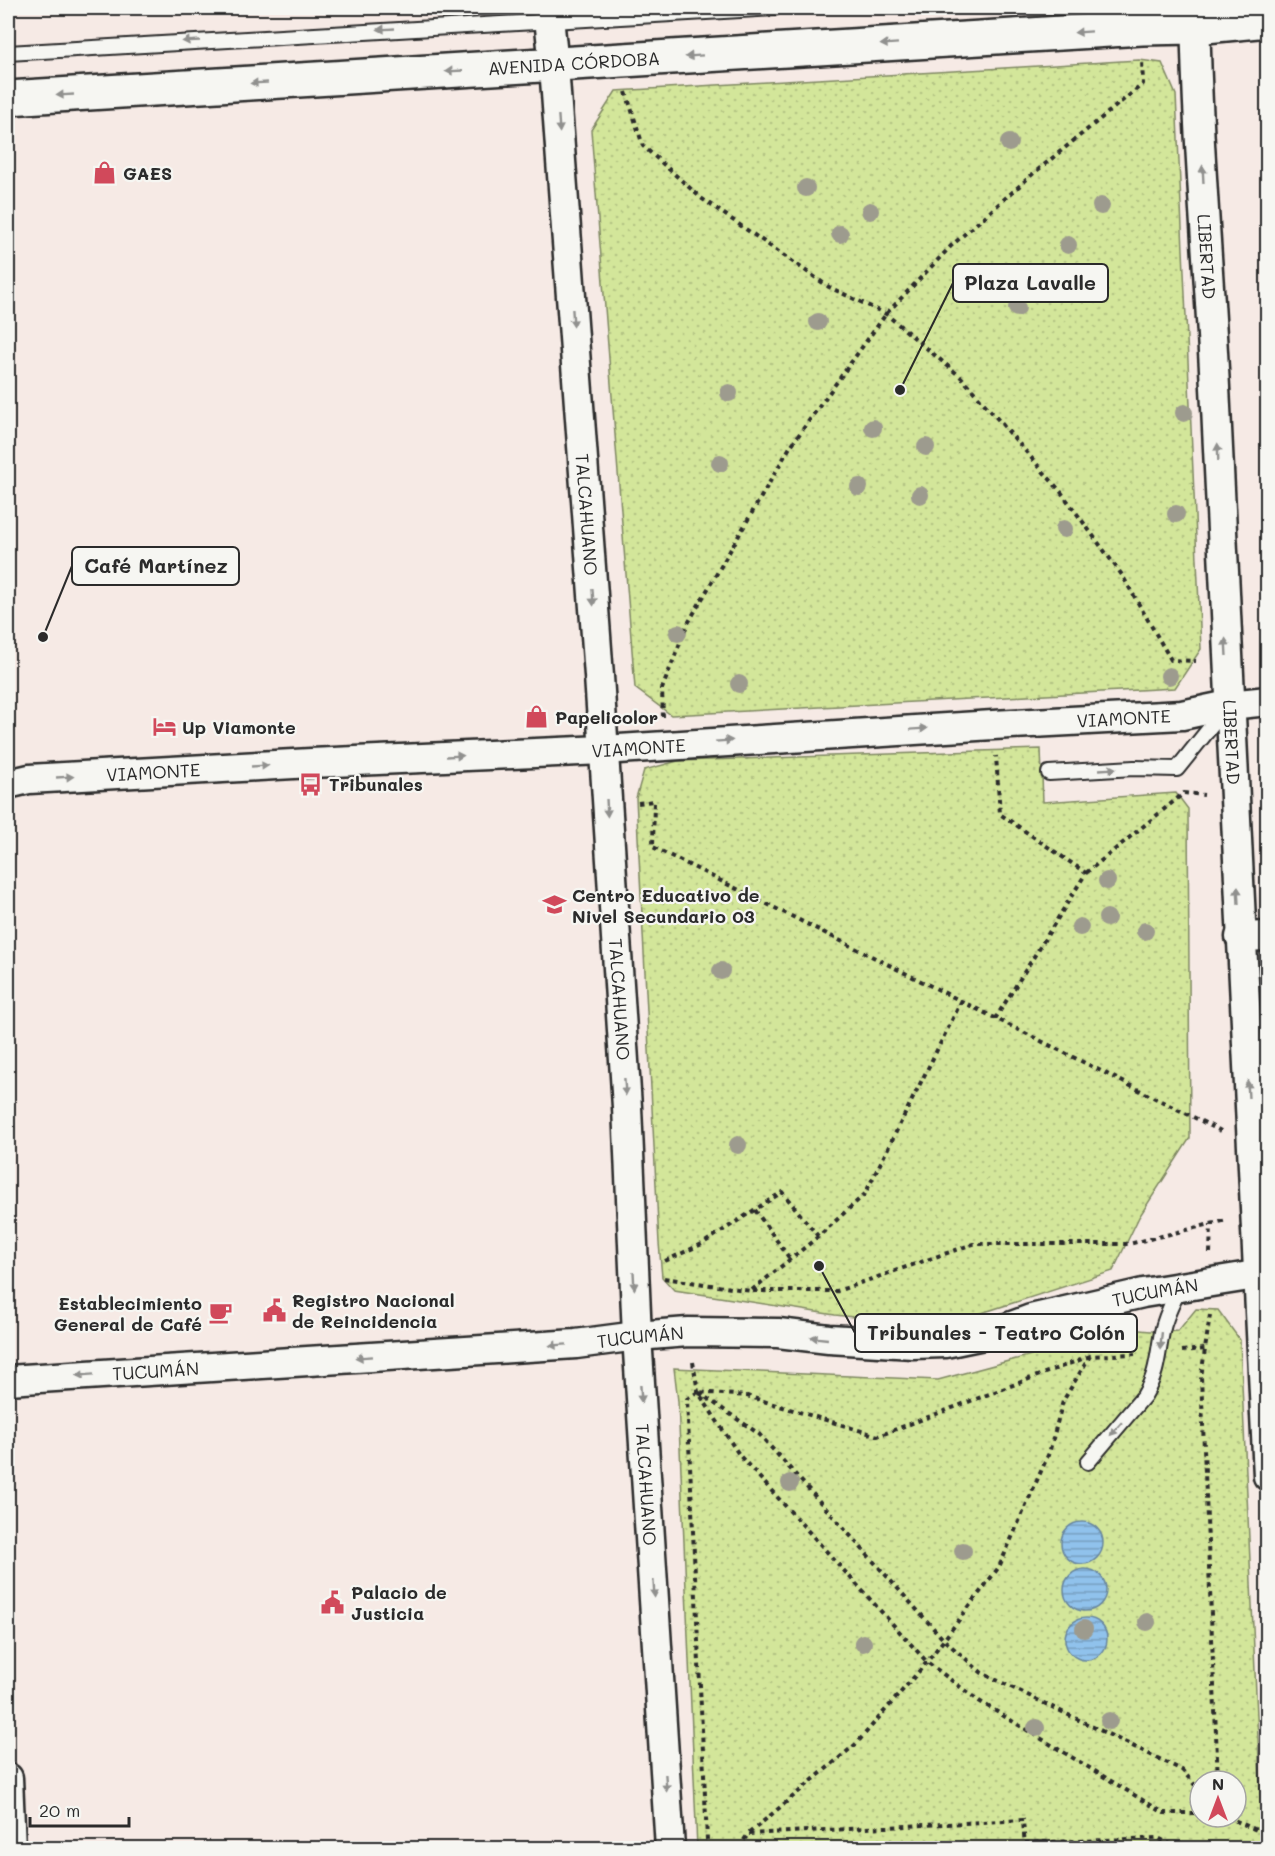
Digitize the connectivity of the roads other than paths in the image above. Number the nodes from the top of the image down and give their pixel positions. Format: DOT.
graph roads {
  1 [pos="774,8"];
  2 [pos="549,14"];
  3 [pos="1195,17"];
  4 [pos="1268,20"];
  5 [pos="8,53"];
  6 [pos="554,66"];
  7 [pos="8,98"];
  8 [pos="1268,701"];
  9 [pos="1228,705"];
  10 [pos="603,750"];
  11 [pos="1049,773"];
  12 [pos="8,784"];
  13 [pos="1254,936"];
  14 [pos="1263,1273"];
  15 [pos="1180,1286"];
  16 [pos="637,1336"];
  17 [pos="8,1380"];
  18 [pos="1088,1462"];
  19 [pos="1268,1476"];
  20 [pos="8,1778"];
  21 [pos="11,1848"];
  22 [pos="670,1848"];
  1 -- 2 [label="lane"];
  2 -- 5 [label="lane, one-way"];
  2 -- 6 [label="street, TALCAHUANO"];
  3 -- 4 [label="main road, AVENIDA CÓRDOBA"];
  3 -- 6 [label="main road, AVENIDA CÓRDOBA, one-way"];
  9 -- 3 [label="street, LIBERTAD, one-way"];
  6 -- 7 [label="main road, AVENIDA CÓRDOBA, one-way"];
  6 -- 10 [label="street, TALCAHUANO, one-way"];
  8 -- 9 [label="street, VIAMONTE"];
  10 -- 9 [label="street, VIAMONTE, one-way"];
  11 -- 9 [label="lane, one-way"];
  13 -- 9 [label="street, LIBERTAD, one-way"];
  12 -- 10 [label="street, VIAMONTE, one-way"];
  10 -- 16 [label="street, TALCAHUANO, one-way"];
  14 -- 13 [label="street, LIBERTAD, one-way"];
  14 -- 15 [label="street, TUCUMÁN"];
  14 -- 19 [label="street, LIBERTAD"];
  15 -- 16 [label="street, TUCUMÁN, one-way"];
  15 -- 18 [label="lane, one-way"];
  16 -- 17 [label="street, TUCUMÁN, one-way"];
  16 -- 22 [label="street, TALCAHUANO, one-way"];
  20 -- 21 [label="street"];
}
